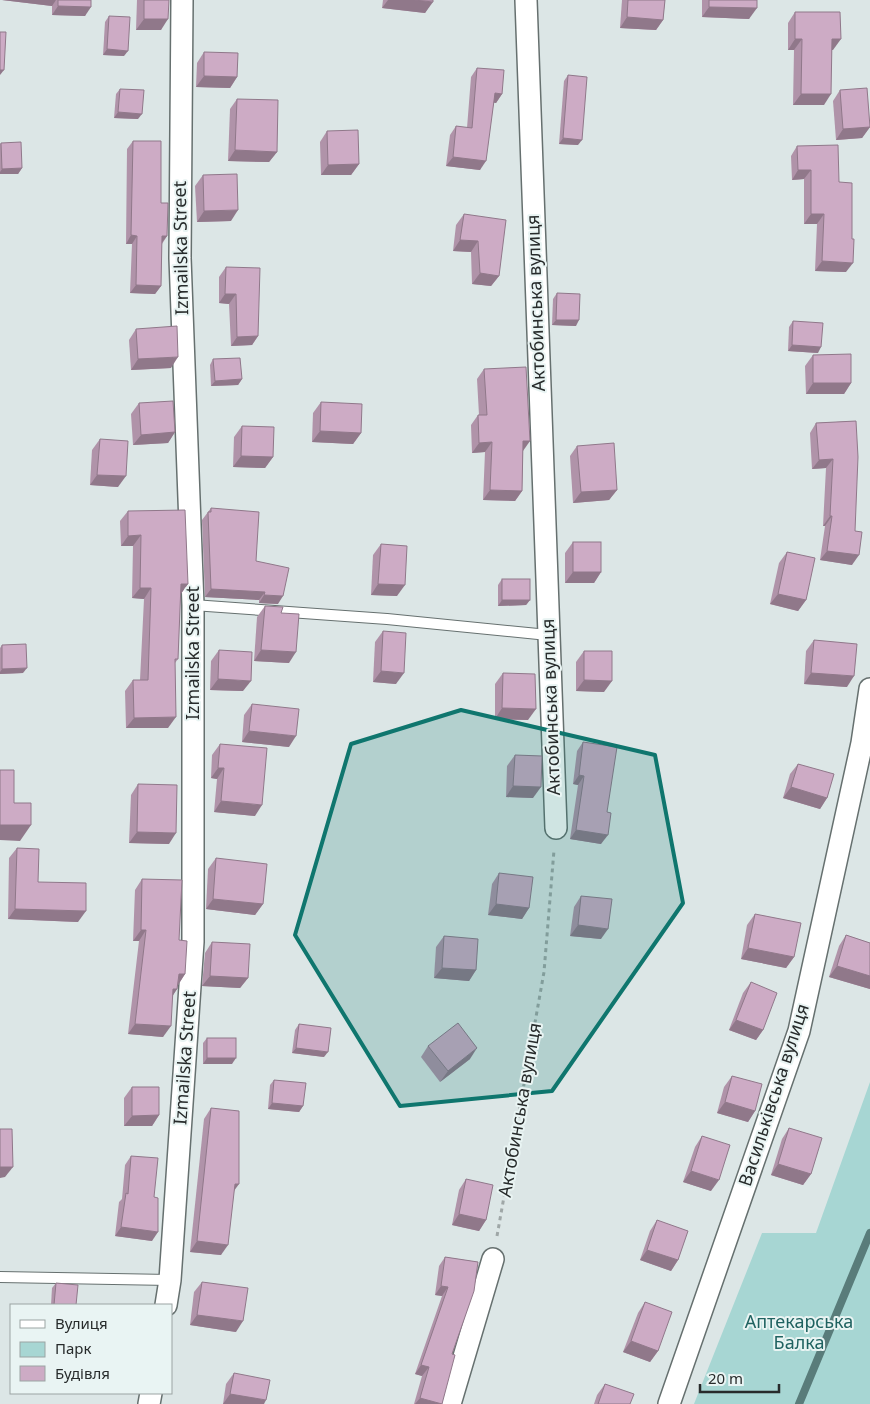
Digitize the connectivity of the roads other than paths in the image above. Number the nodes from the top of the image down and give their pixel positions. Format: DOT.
graph roads {
  1 [pos="182,0"];
  2 [pos="526,0"];
  3 [pos="193,605"];
  4 [pos="548,635"];
  5 [pos="870,689"];
  6 [pos="556,828"];
  7 [pos="493,1259"];
  8 [pos="0,1277"];
  9 [pos="170,1280"];
  10 [pos="166,1304"];
  11 [pos="450,1404"];
  12 [pos="669,1404"];
  1 -- 3 [label="street, Izmailska Street"];
  2 -- 4 [label="street, Актобинська вулиця"];
  3 -- 4 [label="lane"];
  3 -- 9 [label="street, Izmailska Street"];
  4 -- 6 [label="street, Актобинська вулиця"];
  5 -- 12 [label="street, Васильківська вулиця"];
  7 -- 11 [label="street"];
  8 -- 9 [label="lane"];
  9 -- 10 [label="street, Izmailska Street"];
}
